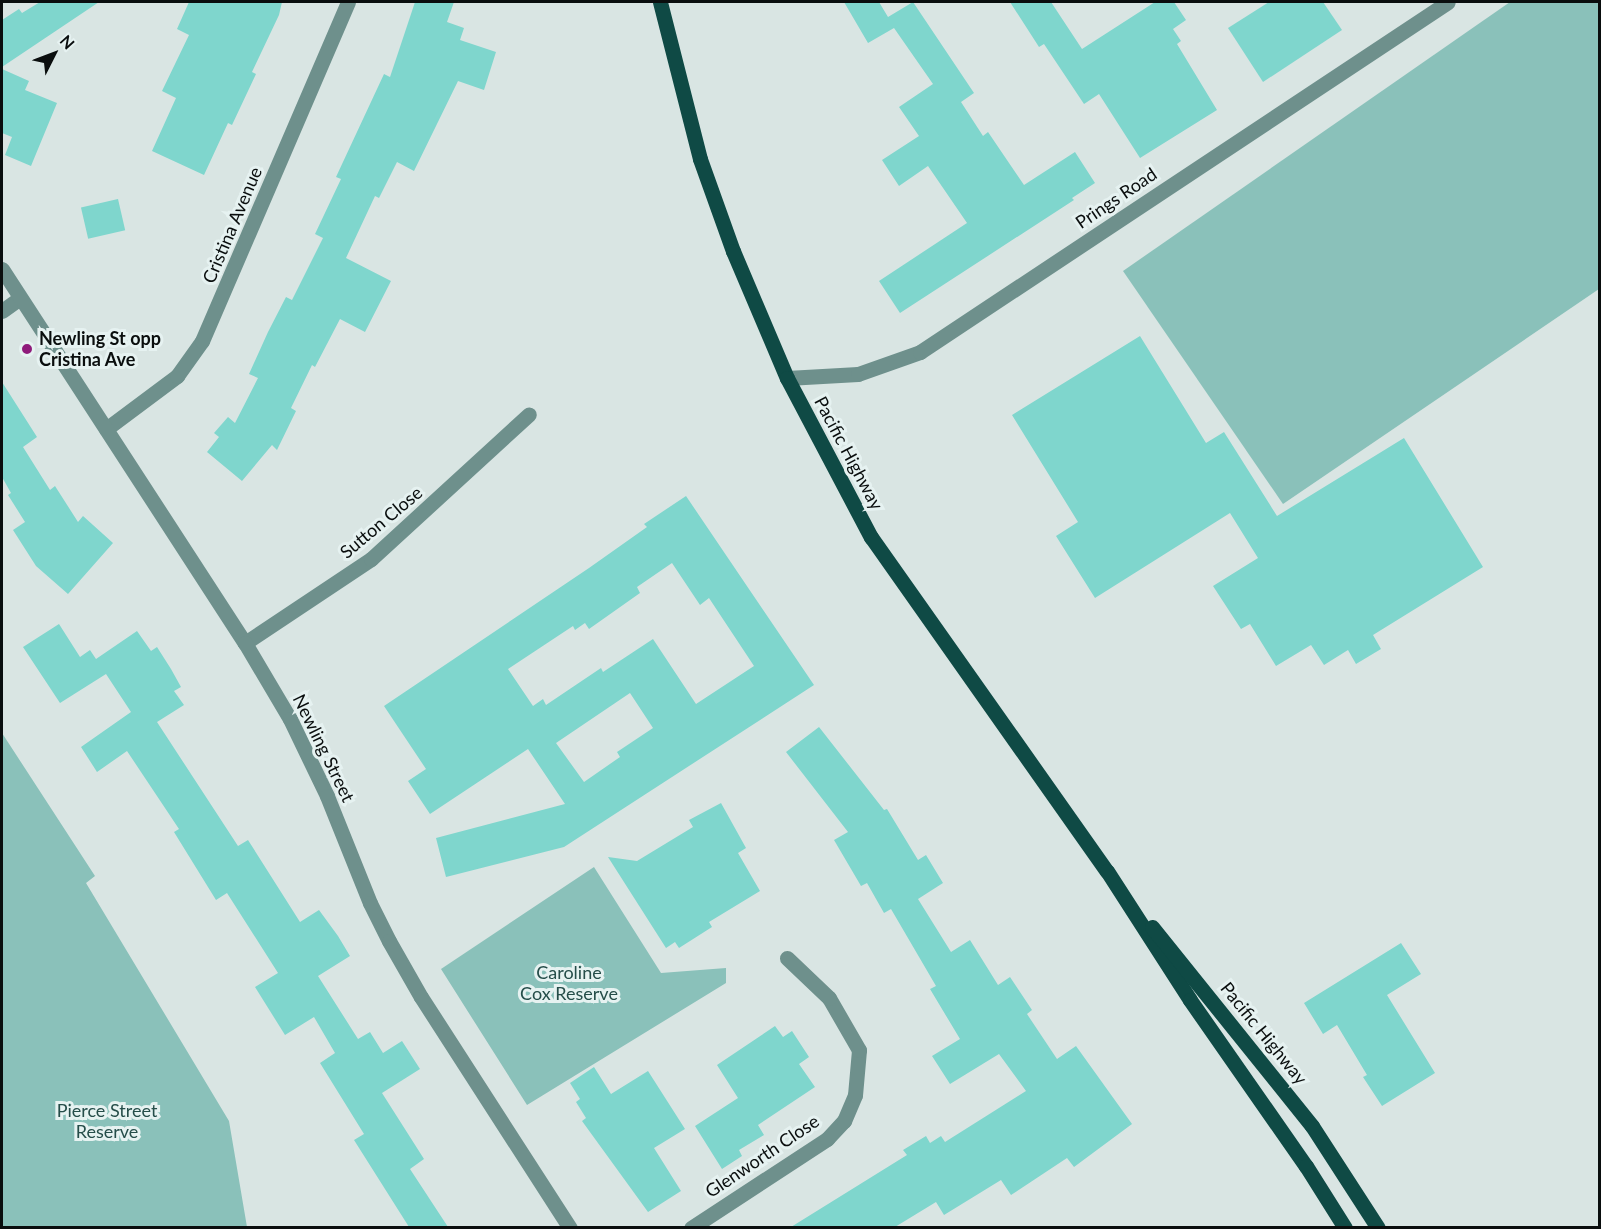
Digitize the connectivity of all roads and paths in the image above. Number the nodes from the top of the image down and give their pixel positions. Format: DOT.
graph roads {
  1 [pos="348,2"];
  2 [pos="660,2"];
  3 [pos="1448,2"];
  4 [pos="2,269"];
  5 [pos="20,298"];
  6 [pos="2,311"];
  7 [pos="787,378"];
  8 [pos="529,414"];
  9 [pos="106,429"];
  10 [pos="245,643"];
  11 [pos="1107,871"];
  12 [pos="787,958"];
  13 [pos="1349,1182"];
  14 [pos="1326,1197"];
  15 [pos="570,1227"];
  16 [pos="691,1227"];
  17 [pos="1345,1227"];
  18 [pos="1378,1227"];
  1 -- 9 [label="street, Cristina Avenue"];
  2 -- 7 [label="main road, Pacific Highway"];
  3 -- 7 [label="street, Prings Road"];
  4 -- 5 [label="street, Newling Street"];
  5 -- 6 [label="street"];
  5 -- 9 [label="street, Newling Street"];
  7 -- 11 [label="main road, Pacific Highway"];
  8 -- 10 [label="street, Sutton Close"];
  9 -- 10 [label="street, Newling Street"];
  10 -- 15 [label="street, Newling Street"];
  11 -- 13 [label="main road, Pacific Highway"];
  11 -- 14 [label="main road, Pacific Highway"];
  12 -- 16 [label="street, Glenworth Close"];
  13 -- 14 [label="main road"];
  13 -- 18 [label="main road, Pacific Highway"];
  14 -- 17 [label="main road, Pacific Highway"];
}
